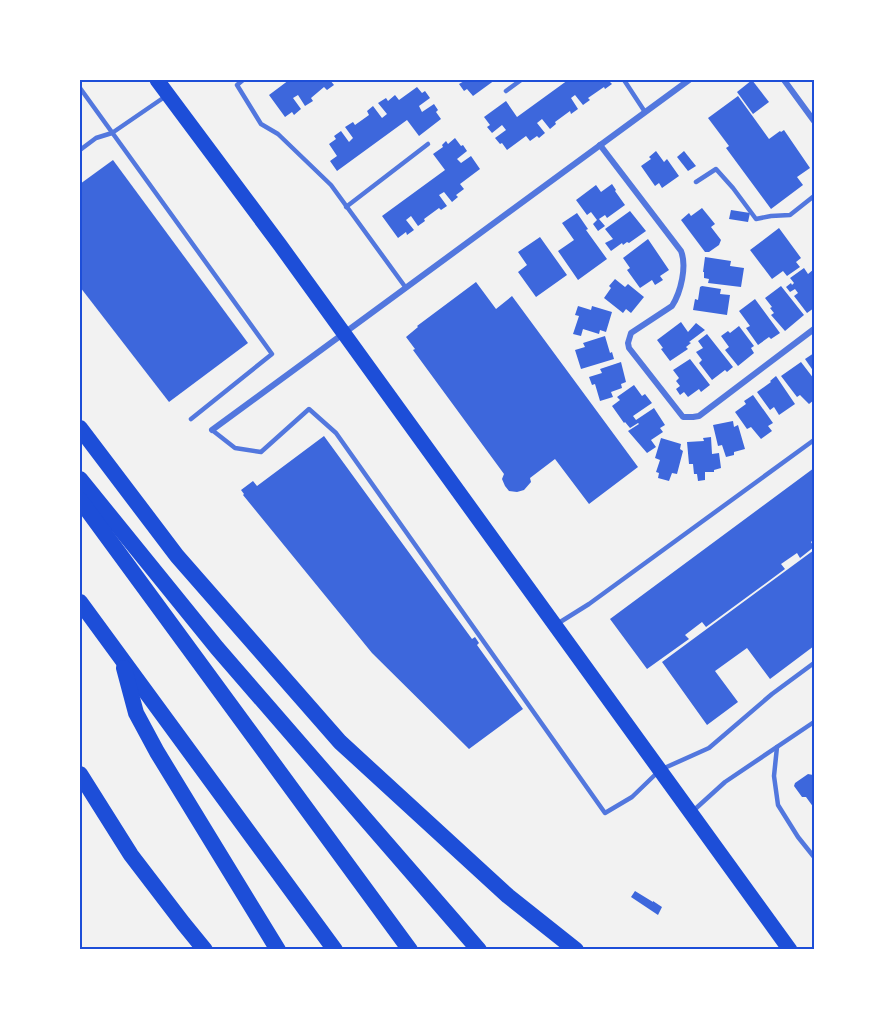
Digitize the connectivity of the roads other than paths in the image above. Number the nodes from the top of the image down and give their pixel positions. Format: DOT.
graph roads {
  1 [pos="157,80"];
  2 [pos="243,80"];
  3 [pos="520,80"];
  4 [pos="624,80"];
  5 [pos="690,80"];
  6 [pos="784,80"];
  7 [pos="80,88"];
  8 [pos="506,91"];
  9 [pos="168,95"];
  10 [pos="645,112"];
  11 [pos="814,121"];
  12 [pos="112,133"];
  13 [pos="428,144"];
  14 [pos="600,145"];
  15 [pos="80,150"];
  16 [pos="696,182"];
  17 [pos="814,196"];
  18 [pos="346,207"];
  19 [pos="406,288"];
  20 [pos="814,329"];
  21 [pos="344,334"];
  22 [pos="191,419"];
  23 [pos="80,428"];
  24 [pos="212,430"];
  25 [pos="814,440"];
  26 [pos="80,479"];
  27 [pos="80,500"];
  28 [pos="80,602"];
  29 [pos="555,626"];
  30 [pos="122,659"];
  31 [pos="814,663"];
  32 [pos="814,722"];
  33 [pos="777,747"];
  34 [pos="660,770"];
  35 [pos="80,774"];
  36 [pos="690,812"];
  37 [pos="814,857"];
  38 [pos="205,950"];
  39 [pos="278,950"];
  40 [pos="334,950"];
  41 [pos="410,950"];
  42 [pos="478,950"];
  43 [pos="576,950"];
  44 [pos="790,950"];
  1 -- 9 [label="main road"];
  2 -- 18 [label="lane"];
  3 -- 8 [label="lane"];
  4 -- 10 [label="lane"];
  5 -- 10 [label="street"];
  6 -- 11 [label="street"];
  7 -- 12 [label="lane"];
  9 -- 12 [label="lane"];
  9 -- 21 [label="main road"];
  10 -- 14 [label="street"];
  12 -- 15 [label="lane"];
  12 -- 22 [label="lane"];
  13 -- 18 [label="lane"];
  14 -- 19 [label="street"];
  14 -- 20 [label="street"];
  16 -- 17 [label="lane"];
  18 -- 19 [label="lane"];
  19 -- 21 [label="street"];
  21 -- 24 [label="street"];
  21 -- 29 [label="main road"];
  23 -- 43 [label="highway"];
  24 -- 34 [label="lane"];
  25 -- 29 [label="lane"];
  26 -- 42 [label="highway"];
  27 -- 41 [label="highway"];
  28 -- 30 [label="highway"];
  29 -- 34 [label="main road"];
  30 -- 39 [label="highway"];
  30 -- 40 [label="highway"];
  31 -- 34 [label="lane"];
  32 -- 33 [label="lane"];
  33 -- 36 [label="lane"];
  33 -- 37 [label="lane"];
  34 -- 36 [label="main road"];
  35 -- 38 [label="highway"];
  36 -- 44 [label="main road"];
}
